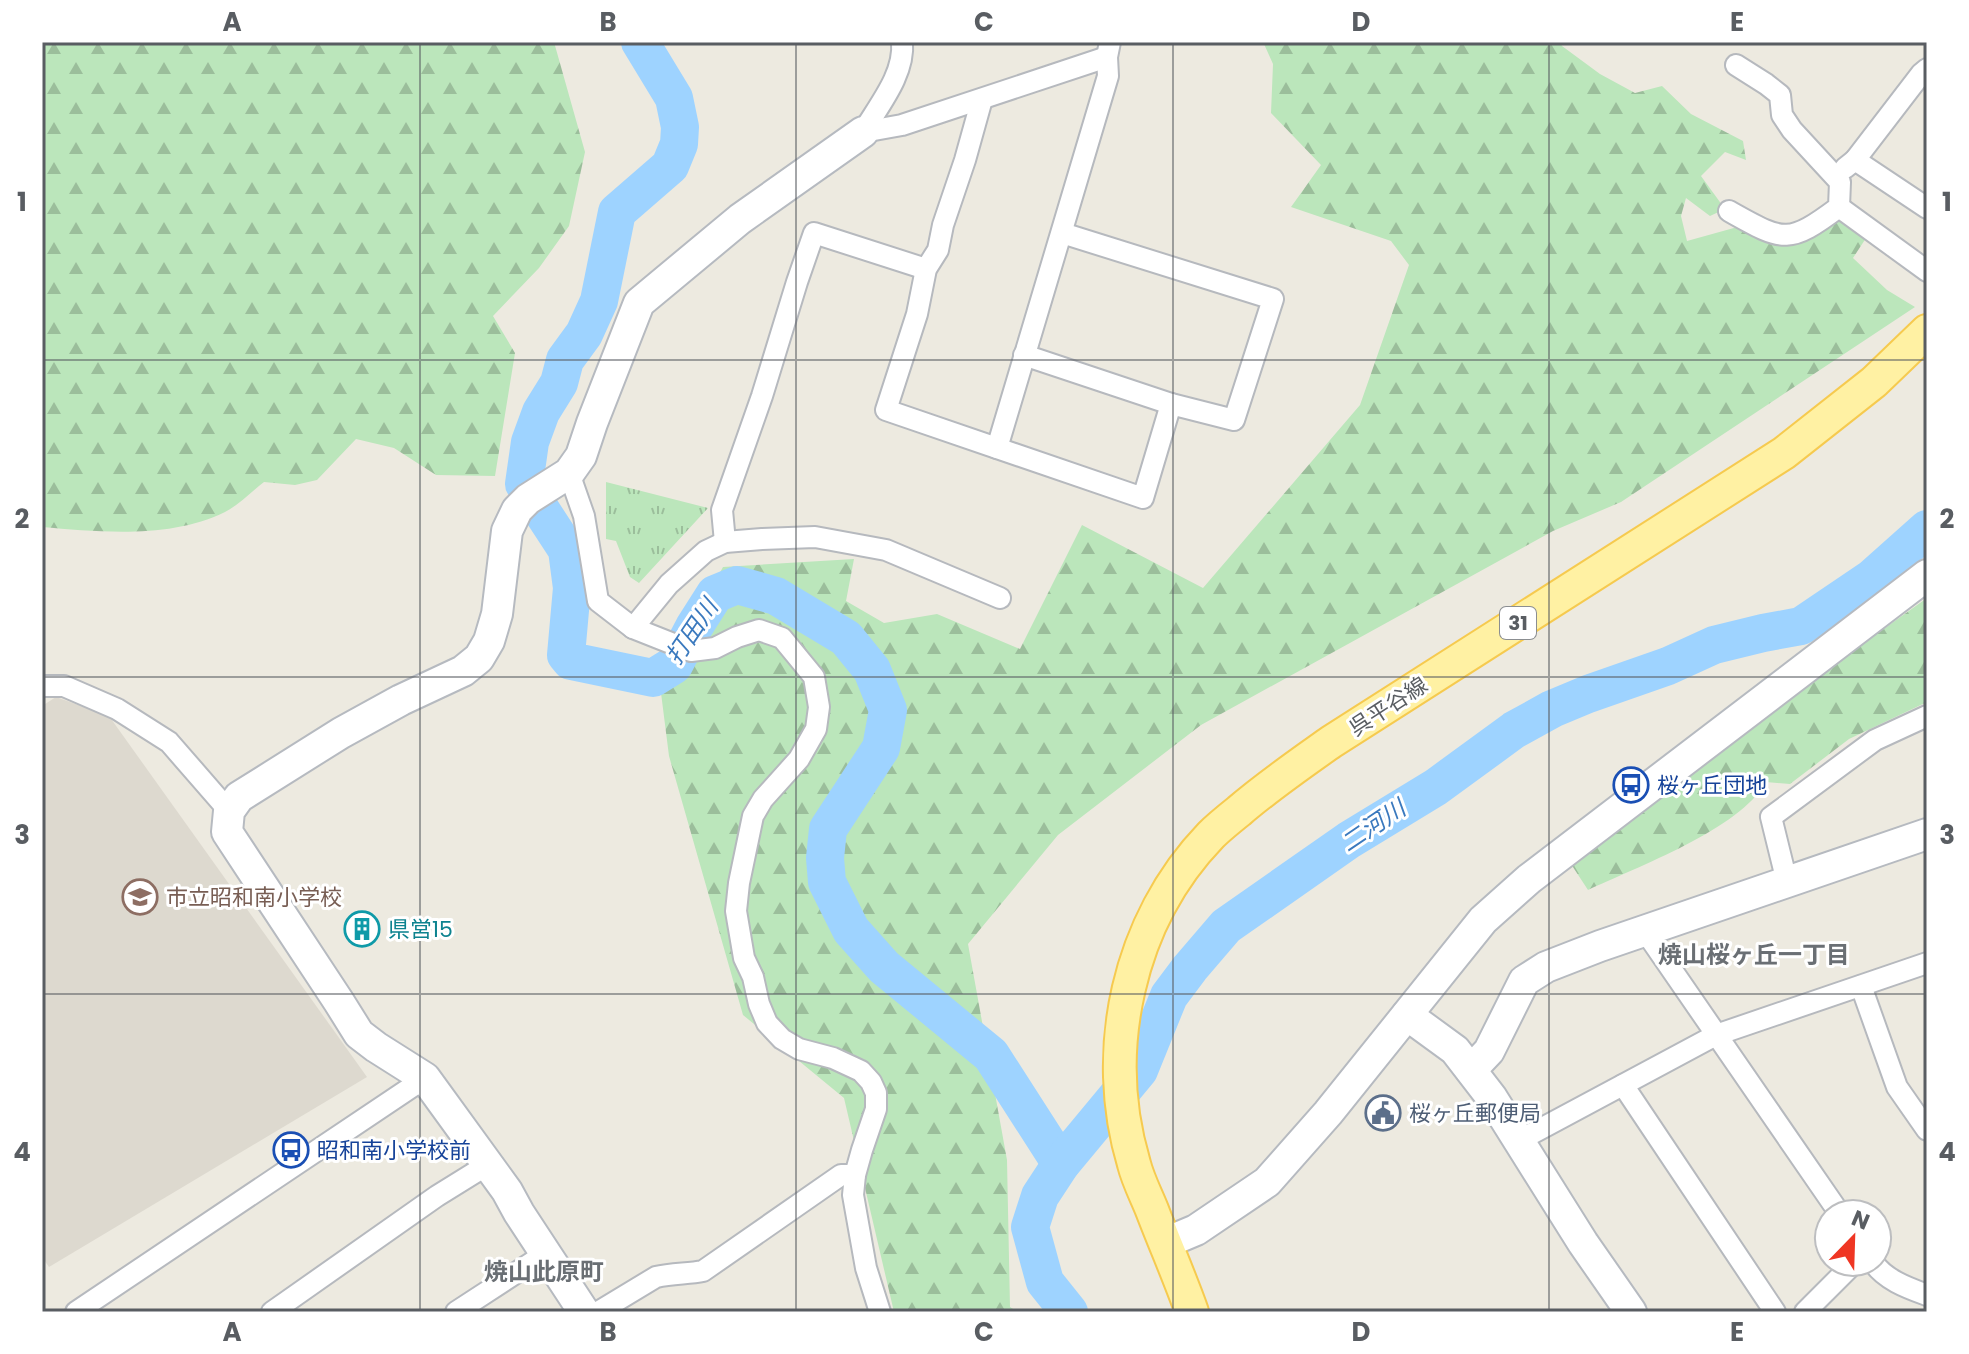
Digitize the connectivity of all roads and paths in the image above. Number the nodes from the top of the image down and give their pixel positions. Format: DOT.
graph roads {
  1 [pos="908,43"];
  2 [pos="1108,46"];
  3 [pos="1736,65"];
  4 [pos="1927,69"];
  5 [pos="982,99"];
  6 [pos="863,132"];
  7 [pos="1855,160"];
  8 [pos="1835,176"];
  9 [pos="1839,207"];
  10 [pos="1927,208"];
  11 [pos="1729,211"];
  12 [pos="1062,233"];
  13 [pos="1924,262"];
  14 [pos="926,269"];
  15 [pos="1927,331"];
  16 [pos="1024,355"];
  17 [pos="1171,404"];
  18 [pos="997,448"];
  19 [pos="569,473"];
  20 [pos="725,542"];
  21 [pos="1927,575"];
  22 [pos="1000,598"];
  23 [pos="633,628"];
  24 [pos="42,686"];
  25 [pos="1927,716"];
  26 [pos="229,811"];
  27 [pos="1926,837"];
  28 [pos="1787,882"];
  29 [pos="1645,931"];
  30 [pos="1927,963"];
  31 [pos="1861,986"];
  32 [pos="1407,1015"];
  33 [pos="1716,1035"];
  34 [pos="1471,1070"];
  35 [pos="425,1078"];
  36 [pos="1623,1085"];
  37 [pos="1927,1130"];
  38 [pos="1520,1140"];
  39 [pos="487,1165"];
  40 [pos="855,1175"];
  41 [pos="1829,1198"];
  42 [pos="1165,1243"];
  43 [pos="545,1254"];
  44 [pos="1839,1278"];
  45 [pos="1891,1278"];
  46 [pos="1927,1295"];
  47 [pos="1203,1310"];
  48 [pos="76,1312"];
  49 [pos="272,1312"];
  50 [pos="456,1312"];
  51 [pos="584,1312"];
  52 [pos="598,1312"];
  53 [pos="880,1312"];
  54 [pos="1631,1312"];
  55 [pos="1775,1312"];
  56 [pos="1805,1312"];
  1 -- 6 [label="street"];
  2 -- 5 [label="street"];
  2 -- 12 [label="street"];
  3 -- 8 [label="street"];
  4 -- 7 [label="street"];
  5 -- 6 [label="street"];
  5 -- 14 [label="street"];
  6 -- 19 [label="street"];
  7 -- 8 [label="street"];
  7 -- 10 [label="street"];
  8 -- 9 [label="street"];
  9 -- 11 [label="street"];
  9 -- 13 [label="street"];
  12 -- 16 [label="street"];
  12 -- 17 [label="street"];
  14 -- 18 [label="street"];
  14 -- 20 [label="street"];
  15 -- 42 [label="main road, 呉平谷線 / 31"];
  16 -- 17 [label="street"];
  16 -- 18 [label="street"];
  17 -- 18 [label="street"];
  19 -- 23 [label="street"];
  19 -- 26 [label="street"];
  20 -- 22 [label="street"];
  20 -- 23 [label="street"];
  21 -- 32 [label="street"];
  23 -- 40 [label="street"];
  24 -- 26 [label="street"];
  25 -- 28 [label="street"];
  26 -- 35 [label="street"];
  27 -- 28 [label="street"];
  28 -- 29 [label="street"];
  29 -- 33 [label="street"];
  29 -- 34 [label="street"];
  30 -- 31 [label="street"];
  31 -- 33 [label="street"];
  31 -- 37 [label="street"];
  32 -- 34 [label="street"];
  32 -- 42 [label="street"];
  33 -- 36 [label="street"];
  33 -- 41 [label="street"];
  34 -- 38 [label="street"];
  35 -- 39 [label="street"];
  35 -- 48 [label="street"];
  36 -- 38 [label="street"];
  36 -- 55 [label="street"];
  38 -- 54 [label="street"];
  39 -- 43 [label="street"];
  39 -- 49 [label="street"];
  40 -- 52 [label="street"];
  40 -- 53 [label="street"];
  42 -- 47 [label="main road, 呉平谷線 / 31"];
  43 -- 50 [label="street"];
  43 -- 51 [label="street"];
  44 -- 56 [label="street"];
  45 -- 46 [label="street"];
}
